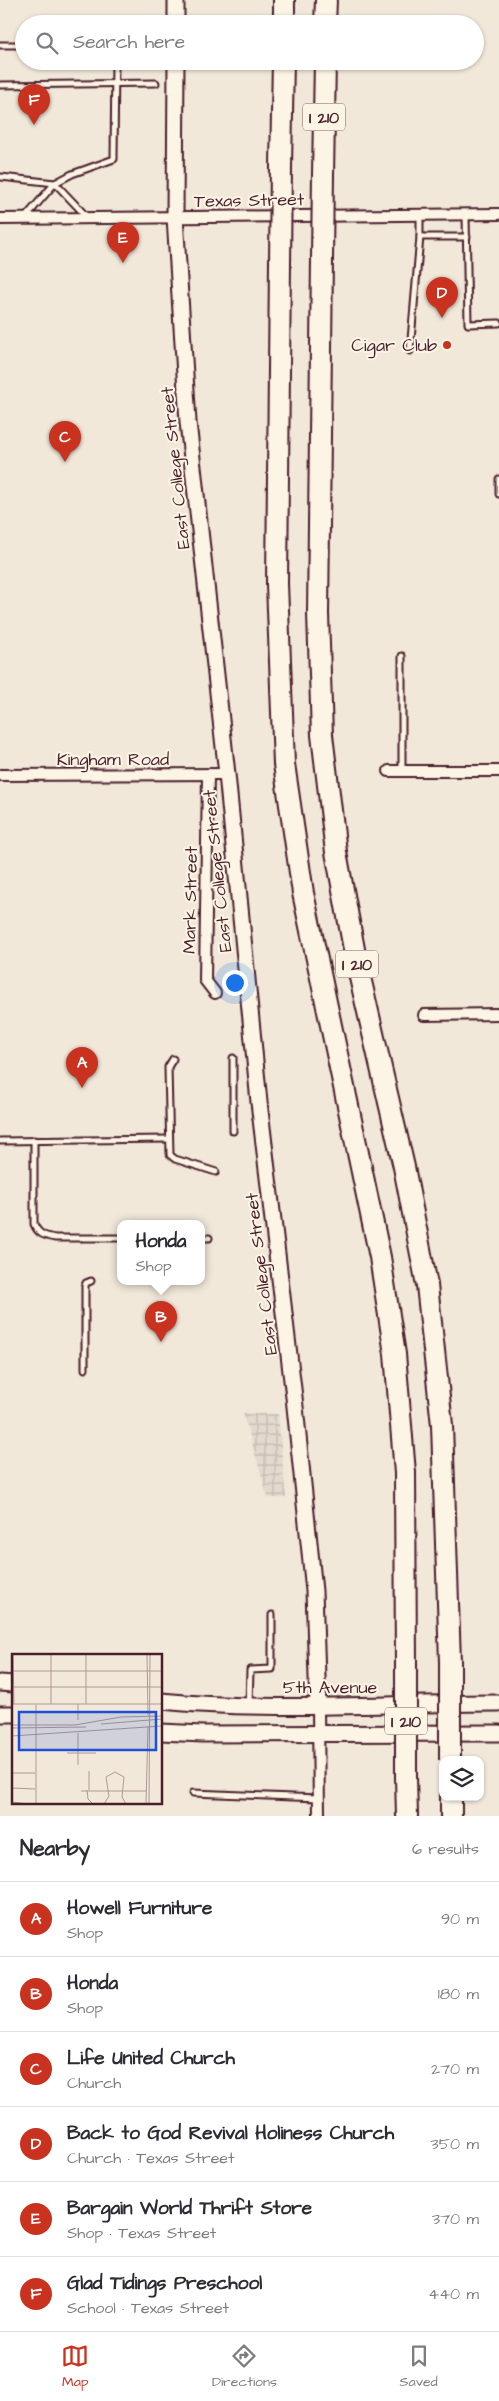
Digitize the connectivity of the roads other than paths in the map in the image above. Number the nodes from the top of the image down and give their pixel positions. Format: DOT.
graph roads {
  1 [pos="176,0"];
  2 [pos="284,0"];
  3 [pos="326,0"];
  4 [pos="176,15"];
  5 [pos="284,15"];
  6 [pos="325,15"];
  7 [pos="0,45"];
  8 [pos="15,45"];
  9 [pos="115,70"];
  10 [pos="176,70"];
  11 [pos="283,70"];
  12 [pos="325,70"];
  13 [pos="115,83"];
  14 [pos="156,83"];
  15 [pos="0,85"];
  16 [pos="0,178"];
  17 [pos="55,183"];
  18 [pos="499,214"];
  19 [pos="420,215"];
  20 [pos="466,215"];
  21 [pos="175,217"];
  22 [pos="24,218"];
  23 [pos="88,218"];
  24 [pos="0,219"];
  25 [pos="420,236"];
  26 [pos="467,237"];
  27 [pos="499,323"];
  28 [pos="410,351"];
  29 [pos="499,479"];
  30 [pos="499,494"];
  31 [pos="402,656"];
  32 [pos="389,771"];
  33 [pos="402,771"];
  34 [pos="499,771"];
  35 [pos="227,774"];
  36 [pos="208,775"];
  37 [pos="0,776"];
  38 [pos="214,993"];
  39 [pos="499,1014"];
  40 [pos="424,1015"];
  41 [pos="233,1058"];
  42 [pos="173,1060"];
  43 [pos="233,1131"];
  44 [pos="169,1139"];
  45 [pos="34,1140"];
  46 [pos="0,1141"];
  47 [pos="216,1172"];
  48 [pos="117,1238"];
  49 [pos="205,1238"];
  50 [pos="210,1238"];
  51 [pos="91,1281"];
  52 [pos="85,1369"];
  53 [pos="272,1616"];
  54 [pos="162,1701"];
  55 [pos="499,1703"];
  56 [pos="249,1705"];
  57 [pos="318,1706"];
  58 [pos="162,1732"];
  59 [pos="318,1732"];
  60 [pos="499,1733"];
  61 [pos="450,1756"];
  62 [pos="193,1793"];
  63 [pos="319,1798"];
  64 [pos="451,1801"];
  65 [pos="319,1816"];
  66 [pos="407,1816"];
  67 [pos="451,1816"];
  1 -- 4 [label="street"];
  2 -- 5 [label="highway"];
  3 -- 6 [label="highway"];
  7 -- 8 [label="lane"];
  9 -- 13 [label="lane"];
  10 -- 21 [label="street, East College Street"];
  11 -- 66 [label="highway, I 210, bridge"];
  12 -- 61 [label="highway, I 210, bridge"];
  13 -- 14 [label="lane"];
  13 -- 15 [label="lane"];
  13 -- 17 [label="lane"];
  16 -- 17 [label="lane"];
  17 -- 22 [label="lane"];
  17 -- 23 [label="lane"];
  18 -- 20 [label="street, Texas Street"];
  19 -- 20 [label="street, Texas Street"];
  19 -- 21 [label="street, Texas Street"];
  19 -- 25 [label="lane"];
  20 -- 26 [label="lane"];
  21 -- 23 [label="street, Texas Street"];
  21 -- 35 [label="street, East College Street"];
  22 -- 23 [label="street, Texas Street"];
  22 -- 24 [label="street, Texas Street"];
  25 -- 26 [label="lane"];
  25 -- 28 [label="lane"];
  26 -- 27 [label="lane"];
  29 -- 30 [label="lane"];
  31 -- 33 [label="lane"];
  32 -- 33 [label="street"];
  33 -- 34 [label="street"];
  35 -- 36 [label="street, Kingham Road"];
  35 -- 57 [label="street, East College Street"];
  36 -- 37 [label="street, Kingham Road"];
  36 -- 38 [label="street, Mark Street"];
  39 -- 40 [label="street"];
  41 -- 43 [label="lane"];
  42 -- 44 [label="lane"];
  44 -- 45 [label="lane"];
  44 -- 47 [label="lane"];
  45 -- 46 [label="lane"];
  45 -- 48 [label="lane"];
  49 -- 50 [label="lane"];
  51 -- 52 [label="lane"];
  53 -- 56 [label="lane"];
  54 -- 56 [label="street, 5th Avenue"];
  55 -- 57 [label="street, 5th Avenue"];
  56 -- 57 [label="street, 5th Avenue"];
  57 -- 59 [label="street"];
  58 -- 59 [label="street"];
  59 -- 60 [label="street"];
  59 -- 63 [label="street"];
  62 -- 63 [label="lane"];
  63 -- 65 [label="street"];
  64 -- 67 [label="highway"];
}
